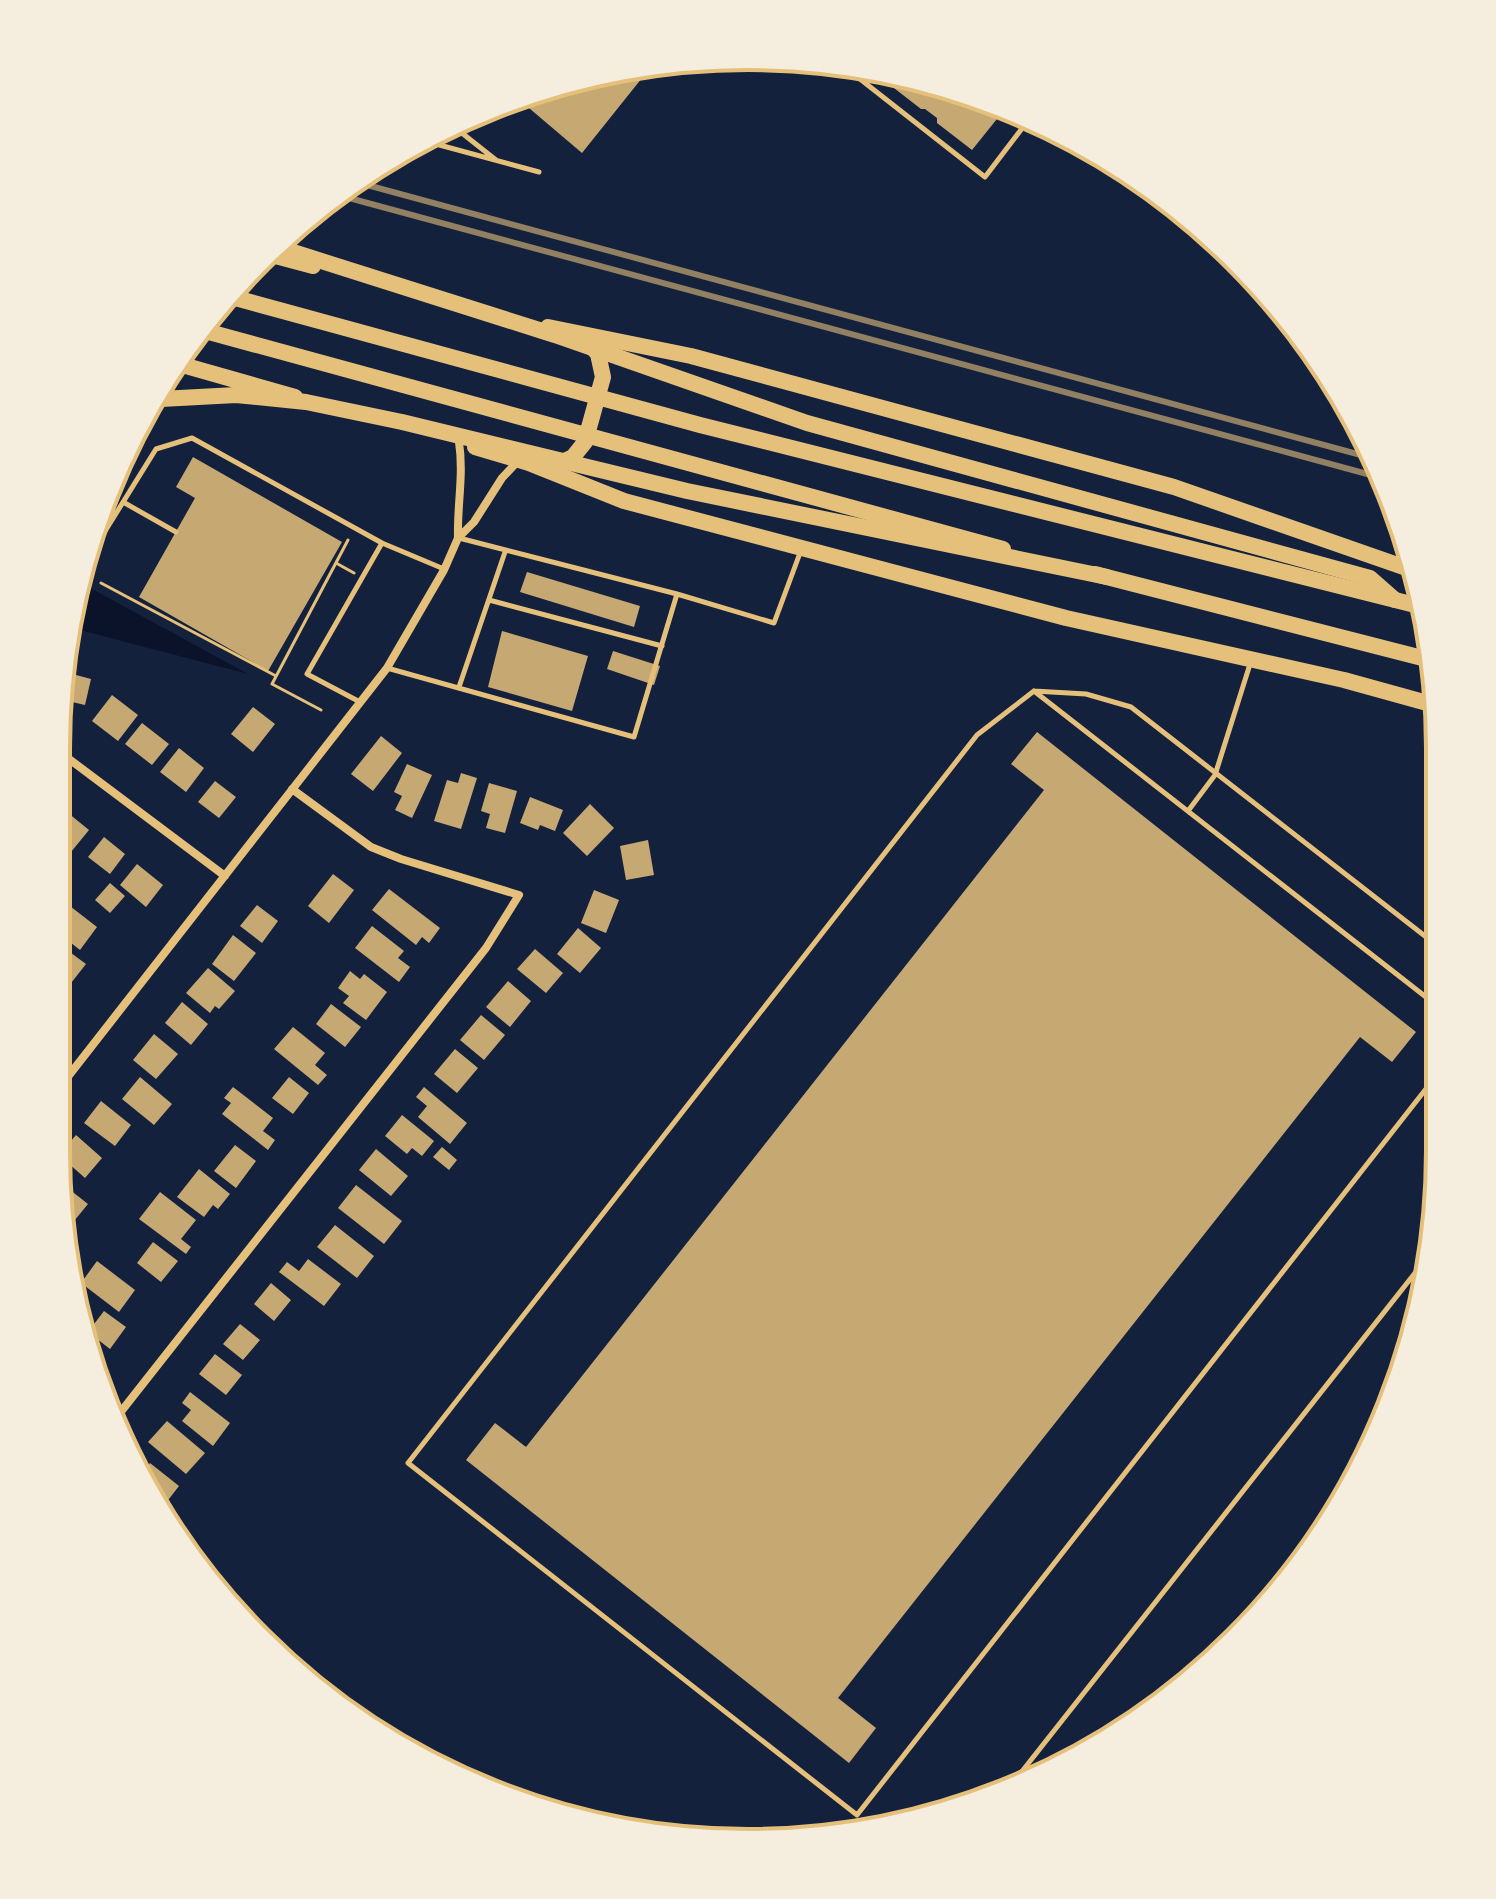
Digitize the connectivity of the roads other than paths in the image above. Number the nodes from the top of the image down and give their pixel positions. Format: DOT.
graph roads {
  1 [pos="861,80"];
  2 [pos="1022,129"];
  3 [pos="463,134"];
  4 [pos="439,145"];
  5 [pos="498,161"];
  6 [pos="539,172"];
  7 [pos="288,250"];
  8 [pos="281,257"];
  9 [pos="240,299"];
  10 [pos="567,331"];
  11 [pos="212,333"];
  12 [pos="187,366"];
  13 [pos="167,399"];
  14 [pos="459,442"];
  15 [pos="524,461"];
  16 [pos="123,502"];
  17 [pos="110,523"];
  18 [pos="107,529"];
  19 [pos="176,532"];
  20 [pos="458,538"];
  21 [pos="382,543"];
  22 [pos="802,548"];
  23 [pos="505,552"];
  24 [pos="1401,566"];
  25 [pos="444,570"];
  26 [pos="1107,577"];
  27 [pos="677,594"];
  28 [pos="489,600"];
  29 [pos="1395,600"];
  30 [pos="1410,604"];
  31 [pos="662,646"];
  32 [pos="1420,657"];
  33 [pos="1251,660"];
  34 [pos="387,668"];
  35 [pos="459,687"];
  36 [pos="1034,691"];
  37 [pos="361,702"];
  38 [pos="1425,703"];
  39 [pos="70,760"];
  40 [pos="1215,775"];
  41 [pos="292,789"];
  42 [pos="1188,811"];
  43 [pos="225,876"];
  44 [pos="1426,937"];
  45 [pos="1426,997"];
  46 [pos="70,1074"];
  47 [pos="1426,1089"];
  48 [pos="1414,1274"];
  49 [pos="122,1410"];
  50 [pos="1023,1770"];
  1 -- 2 [label="lane"];
  3 -- 5 [label="lane"];
  4 -- 5 [label="lane"];
  5 -- 6 [label="lane"];
  7 -- 29 [label="highway"];
  8 -- 10 [label="highway"];
  9 -- 29 [label="highway"];
  10 -- 15 [label="highway"];
  10 -- 24 [label="highway"];
  11 -- 26 [label="highway"];
  12 -- 14 [label="highway"];
  13 -- 26 [label="highway"];
  14 -- 15 [label="highway"];
  14 -- 20 [label="street"];
  15 -- 20 [label="street"];
  15 -- 22 [label="highway"];
  16 -- 17 [label="lane"];
  16 -- 19 [label="lane"];
  16 -- 21 [label="lane"];
  17 -- 18 [label="lane"];
  20 -- 23 [label="lane"];
  20 -- 25 [label="street"];
  21 -- 25 [label="lane"];
  21 -- 37 [label="lane"];
  22 -- 27 [label="lane"];
  22 -- 33 [label="highway"];
  23 -- 27 [label="lane"];
  23 -- 28 [label="lane"];
  25 -- 34 [label="street"];
  26 -- 32 [label="highway"];
  27 -- 31 [label="lane"];
  28 -- 31 [label="lane"];
  28 -- 35 [label="lane"];
  29 -- 30 [label="highway"];
  31 -- 35 [label="lane"];
  33 -- 38 [label="highway"];
  33 -- 40 [label="lane"];
  34 -- 35 [label="lane"];
  34 -- 37 [label="street"];
  36 -- 40 [label="lane"];
  36 -- 42 [label="lane"];
  36 -- 47 [label="lane"];
  37 -- 41 [label="street"];
  39 -- 43 [label="street"];
  40 -- 42 [label="lane"];
  40 -- 44 [label="lane"];
  41 -- 43 [label="street"];
  41 -- 49 [label="street"];
  42 -- 45 [label="lane"];
  43 -- 46 [label="street"];
  48 -- 50 [label="lane"];
}
